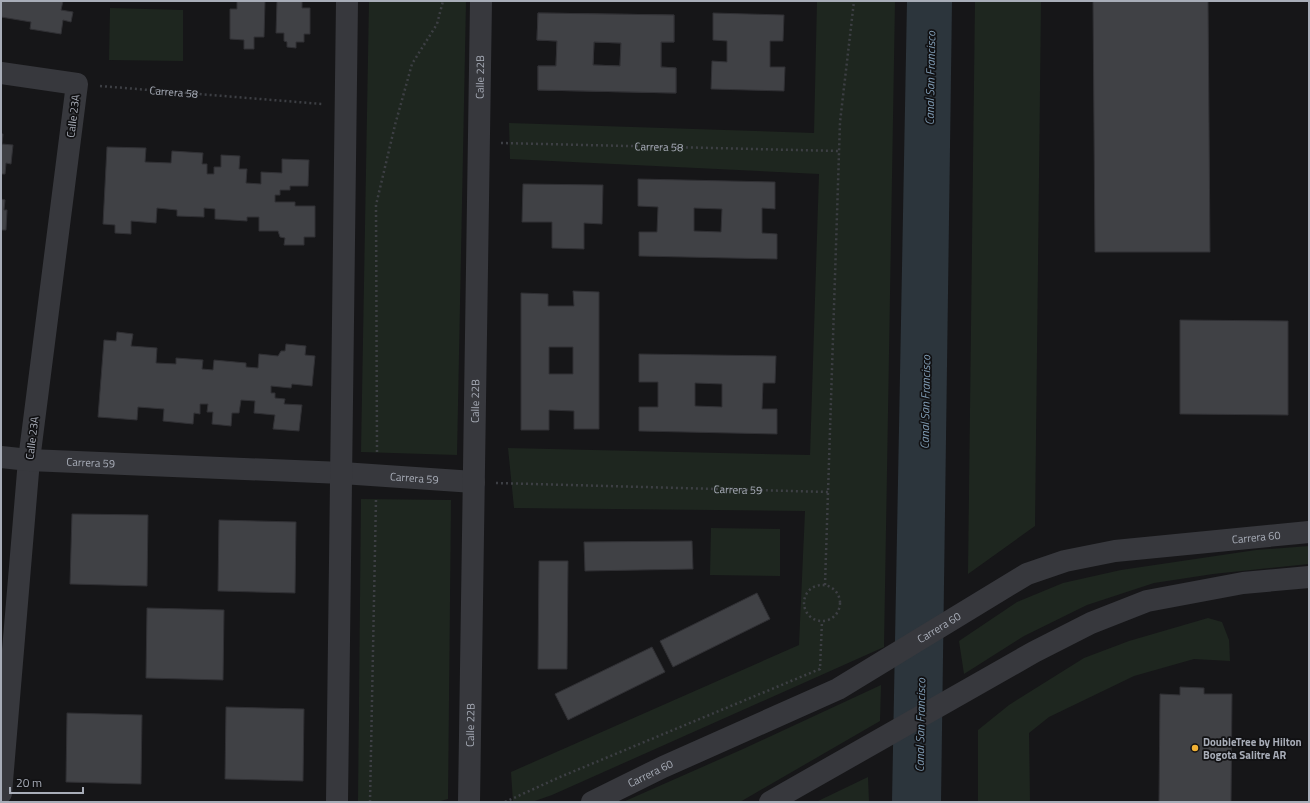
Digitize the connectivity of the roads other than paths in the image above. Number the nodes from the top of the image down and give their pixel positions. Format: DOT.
graph roads {
  1 [pos="348,1"];
  2 [pos="481,1"];
  3 [pos="1,73"];
  4 [pos="1,457"];
  5 [pos="29,460"];
  6 [pos="342,473"];
  7 [pos="474,482"];
  8 [pos="1309,532"];
  9 [pos="1309,577"];
  10 [pos="1,793"];
  11 [pos="338,802"];
  12 [pos="469,802"];
  13 [pos="592,802"];
  14 [pos="770,802"];
  1 -- 6 [label="street"];
  2 -- 7 [label="street, Calle 22B"];
  3 -- 5 [label="street, Calle 23A"];
  4 -- 5 [label="street, Carrera 59"];
  5 -- 6 [label="street, Carrera 59"];
  5 -- 10 [label="street, Calle 23A"];
  6 -- 7 [label="street, Carrera 59"];
  6 -- 11 [label="street"];
  7 -- 12 [label="street, Calle 22B"];
  8 -- 13 [label="street, Carrera 60"];
  9 -- 14 [label="street"];
}
